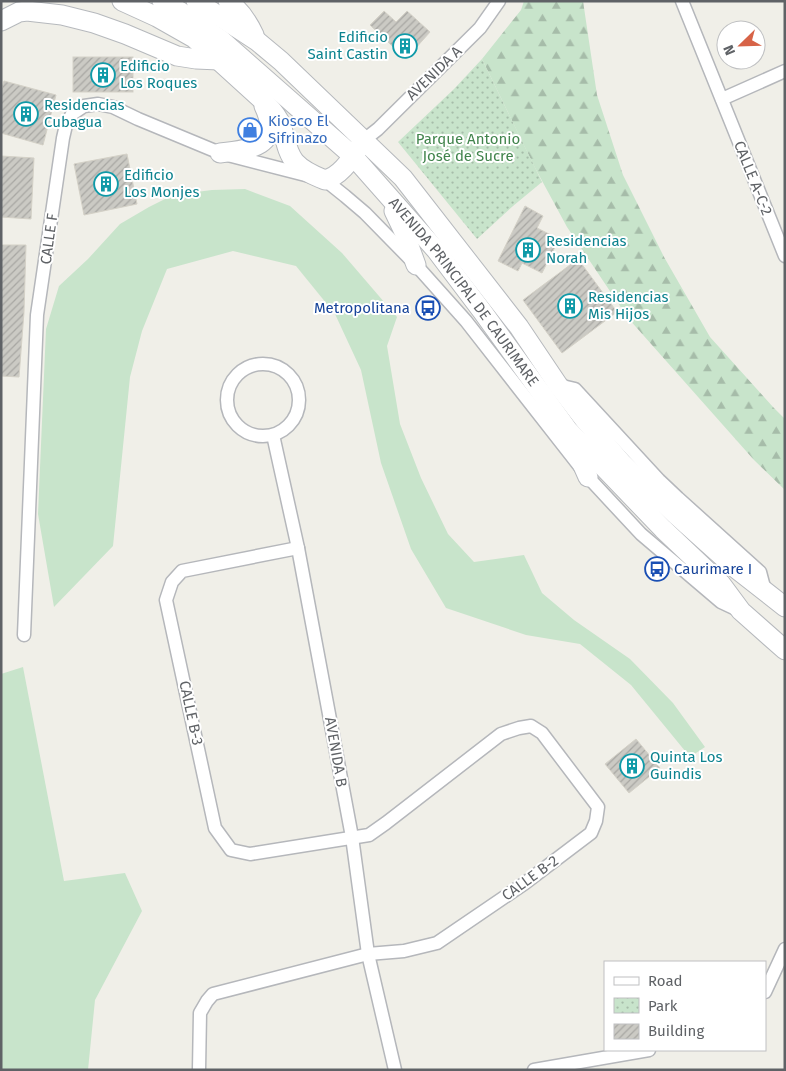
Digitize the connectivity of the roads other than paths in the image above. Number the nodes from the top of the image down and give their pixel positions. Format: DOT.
graph roads {
  1 [pos="122,1"];
  2 [pos="162,1"];
  3 [pos="196,1"];
  4 [pos="228,1"];
  5 [pos="499,1"];
  6 [pos="682,1"];
  7 [pos="1,21"];
  8 [pos="257,41"];
  9 [pos="219,60"];
  10 [pos="785,71"];
  11 [pos="260,98"];
  12 [pos="722,99"];
  13 [pos="364,140"];
  14 [pos="220,153"];
  15 [pos="353,156"];
  16 [pos="325,180"];
  17 [pos="386,192"];
  18 [pos="785,256"];
  19 [pos="416,265"];
  20 [pos="487,319"];
  21 [pos="568,430"];
  22 [pos="273,435"];
  23 [pos="588,477"];
  24 [pos="298,548"];
  25 [pos="785,607"];
  26 [pos="741,611"];
  27 [pos="24,635"];
  28 [pos="785,650"];
  29 [pos="352,837"];
  30 [pos="785,949"];
  31 [pos="368,954"];
  32 [pos="766,990"];
  33 [pos="643,1051"];
  34 [pos="199,1070"];
  35 [pos="394,1070"];
  36 [pos="534,1070"];
  1 -- 9 [label="main road"];
  2 -- 15 [label="main road, AVENIDA PRINCIPAL DE CAURIMARE"];
  3 -- 8 [label="main road, AVENIDA PRINCIPAL DE CAURIMARE"];
  4 -- 8 [label="main road"];
  5 -- 13 [label="street, AVENIDA A"];
  6 -- 12 [label="street, CALLE A-C-2"];
  7 -- 9 [label="main road"];
  8 -- 13 [label="main road, AVENIDA PRINCIPAL DE CAURIMARE"];
  9 -- 11 [label="main road"];
  10 -- 12 [label="street"];
  11 -- 14 [label="main road"];
  11 -- 16 [label="main road"];
  12 -- 18 [label="street, CALLE A-C-2"];
  13 -- 15 [label="main road"];
  13 -- 20 [label="main road"];
  13 -- 25 [label="main road, AVENIDA PRINCIPAL DE CAURIMARE"];
  14 -- 16 [label="street, CALLE F"];
  14 -- 27 [label="street, CALLE F"];
  15 -- 16 [label="main road"];
  15 -- 17 [label="main road, AVENIDA PRINCIPAL DE CAURIMARE"];
  16 -- 19 [label="street, AVENIDA PRINCIPAL DE CAURIMARE"];
  17 -- 19 [label="main road"];
  17 -- 20 [label="main road, AVENIDA PRINCIPAL DE CAURIMARE"];
  19 -- 23 [label="street, AVENIDA PRINCIPAL DE CAURIMARE"];
  20 -- 21 [label="main road, AVENIDA PRINCIPAL DE CAURIMARE"];
  21 -- 23 [label="main road"];
  21 -- 26 [label="main road, AVENIDA PRINCIPAL DE CAURIMARE"];
  22 -- 22 [label="street"];
  22 -- 24 [label="street, AVENIDA B"];
  23 -- 26 [label="street, AVENIDA PRINCIPAL DE CAURIMARE"];
  24 -- 29 [label="street, AVENIDA B"];
  24 -- 29 [label="street, CALLE B-3"];
  26 -- 28 [label="main road, AVENIDA PRINCIPAL DE CAURIMARE"];
  29 -- 31 [label="street, AVENIDA B"];
  29 -- 31 [label="street, CALLE B-2"];
  30 -- 32 [label="street"];
  31 -- 34 [label="street, CALLE B-2"];
  31 -- 35 [label="street, AVENIDA B"];
  33 -- 36 [label="street"];
}
